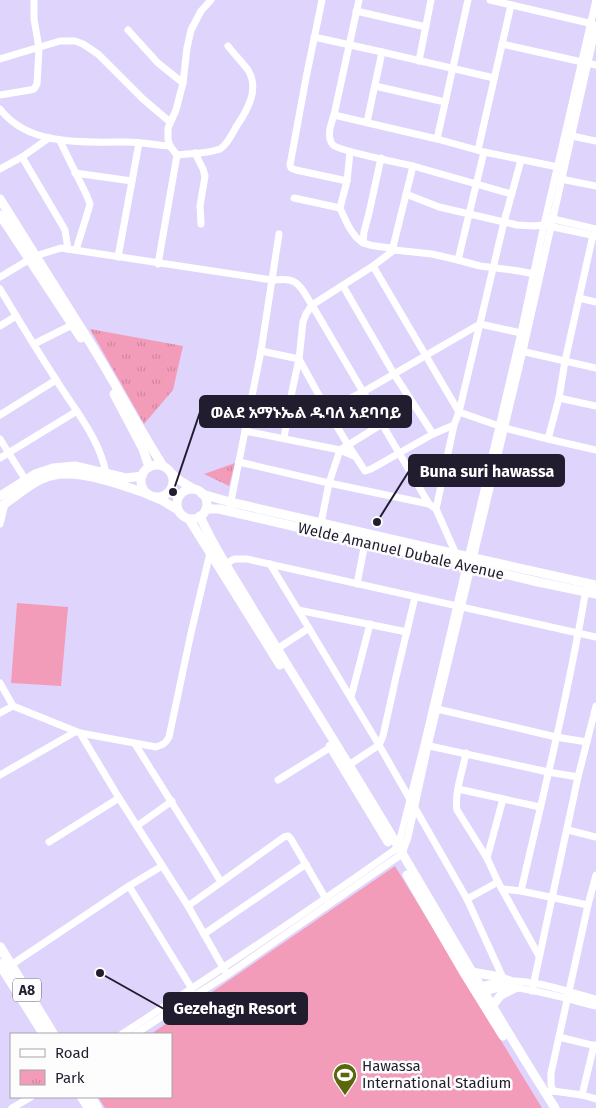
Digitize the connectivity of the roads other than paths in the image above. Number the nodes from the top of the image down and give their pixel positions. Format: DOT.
graph roads {
  1 [pos="34,0"];
  2 [pos="211,0"];
  3 [pos="322,0"];
  4 [pos="359,0"];
  5 [pos="431,0"];
  6 [pos="468,0"];
  7 [pos="490,0"];
  8 [pos="596,0"];
  9 [pos="511,5"];
  10 [pos="356,11"];
  11 [pos="594,25"];
  12 [pos="426,27"];
  13 [pos="128,30"];
  14 [pos="314,37"];
  15 [pos="349,44"];
  16 [pos="502,44"];
  17 [pos="228,46"];
  18 [pos="39,48"];
  19 [pos="382,52"];
  20 [pos="0,59"];
  21 [pos="419,60"];
  22 [pos="585,62"];
  23 [pos="596,65"];
  24 [pos="453,68"];
  25 [pos="494,78"];
  26 [pos="184,83"];
  27 [pos="375,86"];
  28 [pos="0,94"];
  29 [pos="445,102"];
  30 [pos="0,109"];
  31 [pos="334,115"];
  32 [pos="170,122"];
  33 [pos="367,122"];
  34 [pos="568,135"];
  35 [pos="49,138"];
  36 [pos="437,139"];
  37 [pos="60,141"];
  38 [pos="596,141"];
  39 [pos="139,143"];
  40 [pos="170,146"];
  41 [pos="481,151"];
  42 [pos="350,152"];
  43 [pos="195,153"];
  44 [pos="177,155"];
  45 [pos="22,157"];
  46 [pos="381,158"];
  47 [pos="520,160"];
  48 [pos="413,166"];
  49 [pos="558,167"];
  50 [pos="0,169"];
  51 [pos="75,173"];
  52 [pos="561,179"];
  53 [pos="132,180"];
  54 [pos="347,181"];
  55 [pos="476,184"];
  56 [pos="596,186"];
  57 [pos="406,194"];
  58 [pos="511,194"];
  59 [pos="294,198"];
  60 [pos="0,199"];
  61 [pos="340,208"];
  62 [pos="468,214"];
  63 [pos="0,215"];
  64 [pos="504,222"];
  65 [pos="548,222"];
  66 [pos="201,224"];
  67 [pos="595,233"];
  68 [pos="279,234"];
  69 [pos="363,243"];
  70 [pos="72,249"];
  71 [pos="394,249"];
  72 [pos="32,258"];
  73 [pos="118,258"];
  74 [pos="458,260"];
  75 [pos="158,264"];
  76 [pos="373,266"];
  77 [pos="493,268"];
  78 [pos="534,274"];
  79 [pos="0,277"];
  80 [pos="272,280"];
  81 [pos="342,286"];
  82 [pos="0,289"];
  83 [pos="579,298"];
  84 [pos="596,302"];
  85 [pos="312,305"];
  86 [pos="16,316"];
  87 [pos="480,324"];
  88 [pos="76,325"];
  89 [pos="0,326"];
  90 [pos="521,333"];
  91 [pos="34,344"];
  92 [pos="520,350"];
  93 [pos="261,351"];
  94 [pos="425,355"];
  95 [pos="299,359"];
  96 [pos="565,361"];
  97 [pos="596,368"];
  98 [pos="394,374"];
  99 [pos="56,380"];
  100 [pos="363,392"];
  101 [pos="559,398"];
  102 [pos="290,401"];
  103 [pos="596,406"];
  104 [pos="327,410"];
  105 [pos="77,411"];
  106 [pos="459,412"];
  107 [pos="0,415"];
  108 [pos="382,424"];
  109 [pos="454,425"];
  110 [pos="502,427"];
  111 [pos="246,431"];
  112 [pos="432,434"];
  113 [pos="284,438"];
  114 [pos="0,439"];
  115 [pos="548,439"];
  116 [pos="348,445"];
  117 [pos="340,450"];
  118 [pos="596,450"];
  119 [pos="9,453"];
  120 [pos="400,453"];
  121 [pos="355,456"];
  122 [pos="0,458"];
  123 [pos="239,462"];
  124 [pos="163,466"];
  125 [pos="149,467"];
  126 [pos="106,473"];
  127 [pos="172,474"];
  128 [pos="142,476"];
  129 [pos="31,479"];
  130 [pos="329,483"];
  131 [pos="194,489"];
  132 [pos="202,494"];
  133 [pos="151,496"];
  134 [pos="2,503"];
  135 [pos="432,506"];
  136 [pos="230,507"];
  137 [pos="178,510"];
  138 [pos="203,512"];
  139 [pos="189,519"];
  140 [pos="0,524"];
  141 [pos="320,527"];
  142 [pos="365,543"];
  143 [pos="403,546"];
  144 [pos="210,552"];
  145 [pos="456,554"];
  146 [pos="470,562"];
  147 [pos="226,564"];
  148 [pos="270,564"];
  149 [pos="357,584"];
  150 [pos="596,585"];
  151 [pos="586,587"];
  152 [pos="596,594"];
  153 [pos="415,597"];
  154 [pos="459,607"];
  155 [pos="298,610"];
  156 [pos="370,624"];
  157 [pos="310,628"];
  158 [pos="407,632"];
  159 [pos="578,632"];
  160 [pos="596,637"];
  161 [pos="277,649"];
  162 [pos="0,684"];
  163 [pos="351,697"];
  164 [pos="13,706"];
  165 [pos="596,706"];
  166 [pos="435,709"];
  167 [pos="0,714"];
  168 [pos="595,716"];
  169 [pos="77,732"];
  170 [pos="556,737"];
  171 [pos="587,742"];
  172 [pos="135,744"];
  173 [pos="379,745"];
  174 [pos="426,745"];
  175 [pos="331,747"];
  176 [pos="466,754"];
  177 [pos="349,765"];
  178 [pos="548,772"];
  179 [pos="0,775"];
  180 [pos="578,777"];
  181 [pos="278,780"];
  182 [pos="458,789"];
  183 [pos="119,798"];
  184 [pos="410,799"];
  185 [pos="503,799"];
  186 [pos="172,801"];
  187 [pos="414,806"];
  188 [pos="540,807"];
  189 [pos="137,826"];
  190 [pos="568,830"];
  191 [pos="596,837"];
  192 [pos="49,842"];
  193 [pos="398,852"];
  194 [pos="487,858"];
  195 [pos="306,864"];
  196 [pos="162,866"];
  197 [pos="596,875"];
  198 [pos="221,882"];
  199 [pos="498,882"];
  200 [pos="129,886"];
  201 [pos="502,889"];
  202 [pos="521,892"];
  203 [pos="326,898"];
  204 [pos="552,898"];
  205 [pos="467,899"];
  206 [pos="588,905"];
  207 [pos="188,906"];
  208 [pos="204,934"];
  209 [pos="0,947"];
  210 [pos="538,956"];
  211 [pos="5,966"];
  212 [pos="225,972"];
  213 [pos="471,972"];
  214 [pos="509,982"];
  215 [pos="533,987"];
  216 [pos="192,988"];
  217 [pos="482,989"];
  218 [pos="569,996"];
  219 [pos="596,999"];
  220 [pos="492,1006"];
  221 [pos="596,1006"];
  222 [pos="43,1033"];
  223 [pos="52,1033"];
  224 [pos="124,1033"];
  225 [pos="136,1033"];
  226 [pos="559,1037"];
  227 [pos="595,1045"];
  228 [pos="549,1092"];
  229 [pos="582,1095"];
  230 [pos="29,1098"];
  231 [pos="596,1099"];
  232 [pos="12,1108"];
  233 [pos="548,1108"];
  234 [pos="555,1108"];
  1 -- 18 [label="street"];
  2 -- 26 [label="street"];
  3 -- 14 [label="street"];
  4 -- 10 [label="street"];
  5 -- 12 [label="street"];
  6 -- 24 [label="street"];
  7 -- 9 [label="street"];
  8 -- 11 [label="street"];
  9 -- 11 [label="street"];
  9 -- 16 [label="street"];
  10 -- 12 [label="street"];
  10 -- 15 [label="street"];
  11 -- 22 [label="street"];
  12 -- 21 [label="street"];
  13 -- 26 [label="street"];
  14 -- 15 [label="street"];
  14 -- 54 [label="street"];
  15 -- 19 [label="street"];
  15 -- 31 [label="street"];
  16 -- 22 [label="street"];
  16 -- 25 [label="street"];
  17 -- 43 [label="street"];
  18 -- 20 [label="street"];
  18 -- 28 [label="street"];
  18 -- 32 [label="street"];
  19 -- 21 [label="street"];
  19 -- 27 [label="street"];
  21 -- 24 [label="street"];
  22 -- 23 [label="street"];
  22 -- 34 [label="street"];
  24 -- 25 [label="street"];
  24 -- 29 [label="street"];
  25 -- 41 [label="street"];
  26 -- 32 [label="street"];
  27 -- 29 [label="street"];
  27 -- 33 [label="street"];
  29 -- 36 [label="street"];
  30 -- 35 [label="street"];
  31 -- 33 [label="street"];
  31 -- 42 [label="street"];
  32 -- 40 [label="street"];
  33 -- 36 [label="street"];
  34 -- 38 [label="street"];
  34 -- 49 [label="street"];
  34 -- 52 [label="street"];
  35 -- 37 [label="street"];
  35 -- 45 [label="street"];
  36 -- 41 [label="street"];
  37 -- 39 [label="street"];
  37 -- 51 [label="street"];
  39 -- 40 [label="street"];
  39 -- 53 [label="street"];
  40 -- 44 [label="street"];
  41 -- 47 [label="street"];
  41 -- 55 [label="street"];
  42 -- 46 [label="street"];
  42 -- 54 [label="street"];
  43 -- 44 [label="street"];
  43 -- 66 [label="street"];
  44 -- 75 [label="street"];
  45 -- 50 [label="street"];
  45 -- 70 [label="street"];
  46 -- 48 [label="street"];
  46 -- 69 [label="street"];
  47 -- 49 [label="street"];
  47 -- 58 [label="street"];
  48 -- 55 [label="street"];
  48 -- 57 [label="street"];
  49 -- 65 [label="street"];
  51 -- 53 [label="street"];
  51 -- 70 [label="street"];
  52 -- 56 [label="street"];
  52 -- 65 [label="street"];
  53 -- 73 [label="street"];
  54 -- 61 [label="street"];
  55 -- 58 [label="street"];
  55 -- 62 [label="street"];
  57 -- 62 [label="street"];
  57 -- 71 [label="street"];
  58 -- 64 [label="street"];
  59 -- 61 [label="street"];
  60 -- 72 [label="main road"];
  61 -- 69 [label="street"];
  62 -- 64 [label="street"];
  62 -- 74 [label="street"];
  63 -- 72 [label="main road"];
  64 -- 65 [label="street"];
  64 -- 77 [label="street"];
  65 -- 67 [label="street"];
  65 -- 78 [label="street"];
  65 -- 92 [label="street"];
  67 -- 83 [label="street"];
  68 -- 80 [label="street"];
  69 -- 71 [label="street"];
  70 -- 72 [label="street"];
  70 -- 73 [label="street"];
  71 -- 74 [label="street"];
  71 -- 76 [label="street"];
  72 -- 79 [label="street"];
  72 -- 88 [label="main road"];
  73 -- 75 [label="street"];
  74 -- 77 [label="street"];
  75 -- 80 [label="street"];
  76 -- 81 [label="street"];
  76 -- 94 [label="street"];
  77 -- 78 [label="street"];
  77 -- 87 [label="street"];
  78 -- 90 [label="street"];
  80 -- 85 [label="street"];
  80 -- 93 [label="street"];
  81 -- 85 [label="street"];
  81 -- 98 [label="street"];
  82 -- 86 [label="street"];
  83 -- 84 [label="street"];
  83 -- 96 [label="street"];
  85 -- 95 [label="street"];
  85 -- 100 [label="street"];
  86 -- 89 [label="street"];
  86 -- 91 [label="street"];
  87 -- 90 [label="street"];
  87 -- 94 [label="street"];
  87 -- 106 [label="street"];
  88 -- 91 [label="street"];
  88 -- 124 [label="main road"];
  88 -- 125 [label="main road"];
  90 -- 92 [label="street"];
  91 -- 99 [label="street"];
  92 -- 96 [label="street"];
  92 -- 110 [label="street"];
  93 -- 95 [label="street"];
  93 -- 111 [label="street"];
  94 -- 98 [label="street"];
  94 -- 106 [label="street"];
  95 -- 102 [label="street"];
  95 -- 104 [label="street"];
  96 -- 97 [label="street"];
  96 -- 101 [label="street"];
  98 -- 100 [label="street"];
  98 -- 112 [label="street"];
  99 -- 105 [label="street"];
  99 -- 107 [label="street"];
  100 -- 104 [label="street"];
  100 -- 108 [label="street"];
  101 -- 103 [label="street"];
  101 -- 115 [label="street"];
  102 -- 104 [label="street"];
  102 -- 113 [label="street"];
  104 -- 116 [label="street"];
  105 -- 119 [label="street"];
  105 -- 126 [label="street"];
  106 -- 109 [label="street"];
  106 -- 110 [label="street"];
  108 -- 116 [label="street"];
  108 -- 120 [label="street"];
  109 -- 112 [label="street"];
  109 -- 135 [label="street"];
  110 -- 115 [label="street"];
  110 -- 146 [label="street"];
  111 -- 113 [label="street"];
  111 -- 123 [label="street"];
  112 -- 120 [label="street"];
  113 -- 117 [label="street"];
  114 -- 119 [label="street"];
  115 -- 118 [label="street"];
  116 -- 117 [label="street"];
  116 -- 121 [label="street"];
  117 -- 121 [label="street"];
  117 -- 130 [label="street"];
  119 -- 122 [label="street"];
  119 -- 129 [label="street"];
  120 -- 121 [label="street"];
  120 -- 135 [label="street"];
  123 -- 130 [label="street"];
  123 -- 136 [label="street"];
  124 -- 125 [label="main road"];
  124 -- 127 [label="main road"];
  125 -- 128 [label="main road"];
  126 -- 128 [label="main road"];
  126 -- 129 [label="main road"];
  127 -- 131 [label="main road"];
  127 -- 133 [label="main road"];
  128 -- 133 [label="main road"];
  129 -- 133 [label="main road"];
  129 -- 134 [label="main road"];
  130 -- 135 [label="street"];
  130 -- 141 [label="street"];
  131 -- 132 [label="main road"];
  131 -- 137 [label="main road"];
  132 -- 136 [label="main road"];
  132 -- 138 [label="main road"];
  133 -- 137 [label="main road"];
  134 -- 140 [label="street"];
  135 -- 145 [label="street"];
  136 -- 138 [label="main road, Welde Amanuel Dubale Avenue"];
  136 -- 141 [label="main road, Welde Amanuel Dubale Avenue"];
  137 -- 139 [label="main road"];
  138 -- 139 [label="main road"];
  138 -- 147 [label="main road"];
  139 -- 144 [label="main road"];
  141 -- 142 [label="main road, Welde Amanuel Dubale Avenue"];
  141 -- 143 [label="main road"];
  142 -- 143 [label="main road, Welde Amanuel Dubale Avenue"];
  142 -- 149 [label="street"];
  143 -- 145 [label="main road"];
  143 -- 146 [label="main road, Welde Amanuel Dubale Avenue"];
  144 -- 172 [label="street"];
  144 -- 175 [label="main road"];
  145 -- 146 [label="main road"];
  146 -- 151 [label="main road, Welde Amanuel Dubale Avenue"];
  146 -- 154 [label="street"];
  147 -- 148 [label="street"];
  147 -- 161 [label="main road"];
  148 -- 149 [label="street"];
  148 -- 155 [label="street"];
  149 -- 153 [label="street"];
  150 -- 151 [label="main road"];
  151 -- 152 [label="main road, Welde Amanuel Dubale Avenue"];
  151 -- 159 [label="street"];
  153 -- 154 [label="street"];
  153 -- 158 [label="street"];
  154 -- 159 [label="street"];
  154 -- 166 [label="street"];
  155 -- 156 [label="street"];
  155 -- 157 [label="street"];
  156 -- 158 [label="street"];
  156 -- 163 [label="street"];
  157 -- 161 [label="street"];
  157 -- 163 [label="street"];
  158 -- 173 [label="street"];
  159 -- 160 [label="street"];
  159 -- 170 [label="street"];
  161 -- 177 [label="main road"];
  162 -- 164 [label="street"];
  163 -- 173 [label="street"];
  164 -- 167 [label="street"];
  164 -- 169 [label="street"];
  165 -- 168 [label="street"];
  166 -- 170 [label="street"];
  166 -- 174 [label="street"];
  168 -- 171 [label="street"];
  169 -- 172 [label="street"];
  169 -- 179 [label="street"];
  169 -- 183 [label="street"];
  170 -- 171 [label="street"];
  170 -- 178 [label="street"];
  171 -- 180 [label="street"];
  172 -- 186 [label="street"];
  173 -- 177 [label="street"];
  173 -- 184 [label="street"];
  174 -- 176 [label="street"];
  174 -- 184 [label="street"];
  174 -- 187 [label="street"];
  175 -- 181 [label="street"];
  175 -- 193 [label="main road"];
  176 -- 178 [label="street"];
  176 -- 182 [label="street"];
  177 -- 193 [label="main road"];
  178 -- 180 [label="street"];
  178 -- 188 [label="street"];
  180 -- 190 [label="street"];
  182 -- 185 [label="street"];
  182 -- 194 [label="street"];
  183 -- 189 [label="street"];
  183 -- 192 [label="street"];
  184 -- 187 [label="street"];
  184 -- 193 [label="street"];
  185 -- 188 [label="street"];
  185 -- 194 [label="street"];
  186 -- 189 [label="street"];
  186 -- 198 [label="street"];
  187 -- 193 [label="street"];
  187 -- 205 [label="street"];
  188 -- 202 [label="street"];
  189 -- 196 [label="street"];
  190 -- 191 [label="street"];
  190 -- 204 [label="street"];
  193 -- 203 [label="street"];
  193 -- 212 [label="street"];
  193 -- 213 [label="main road"];
  193 -- 233 [label="main road"];
  194 -- 199 [label="street"];
  195 -- 198 [label="street"];
  195 -- 203 [label="street"];
  195 -- 208 [label="street"];
  196 -- 200 [label="street"];
  196 -- 207 [label="street"];
  197 -- 206 [label="street"];
  198 -- 207 [label="street"];
  199 -- 201 [label="street"];
  199 -- 205 [label="street"];
  200 -- 211 [label="street"];
  200 -- 216 [label="street"];
  201 -- 202 [label="street"];
  201 -- 210 [label="street"];
  202 -- 204 [label="street"];
  203 -- 212 [label="street"];
  204 -- 206 [label="street"];
  204 -- 210 [label="street"];
  205 -- 214 [label="street"];
  206 -- 218 [label="street"];
  207 -- 208 [label="street"];
  208 -- 212 [label="street"];
  209 -- 211 [label="highway, A8"];
  210 -- 215 [label="street"];
  211 -- 222 [label="highway, A8"];
  211 -- 223 [label="highway, A8"];
  212 -- 216 [label="street"];
  212 -- 225 [label="street"];
  213 -- 214 [label="main road"];
  213 -- 217 [label="main road"];
  214 -- 215 [label="street"];
  214 -- 217 [label="street"];
  214 -- 220 [label="main road"];
  215 -- 218 [label="street"];
  216 -- 224 [label="street"];
  217 -- 220 [label="main road"];
  218 -- 219 [label="street"];
  218 -- 221 [label="street"];
  218 -- 226 [label="street"];
  220 -- 228 [label="main road"];
  226 -- 227 [label="street"];
  226 -- 228 [label="street"];
  227 -- 229 [label="street"];
  228 -- 229 [label="street"];
  228 -- 234 [label="main road"];
  229 -- 231 [label="street"];
  230 -- 232 [label="street"];
}
